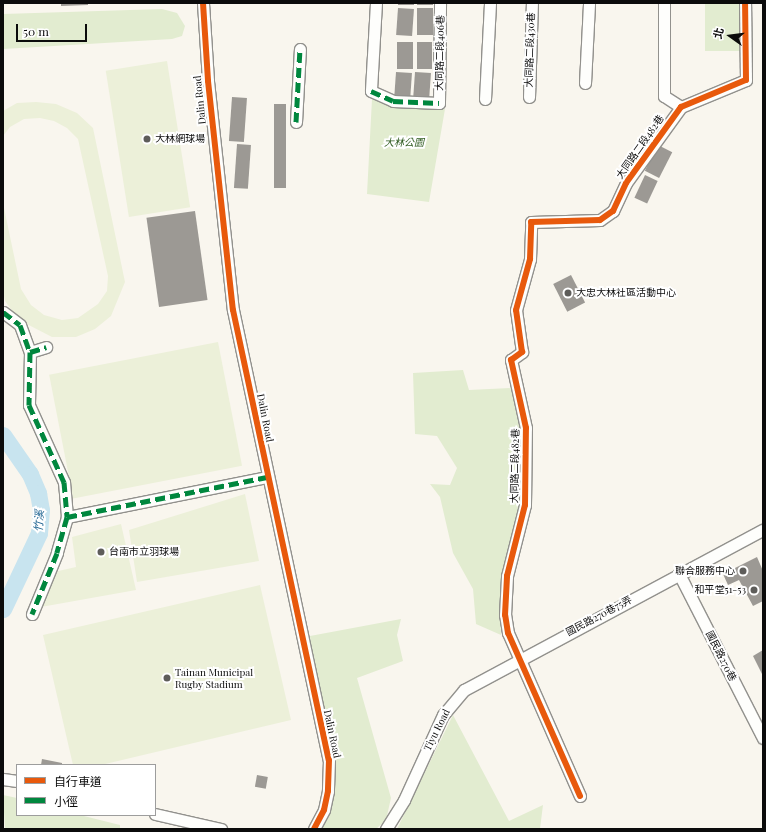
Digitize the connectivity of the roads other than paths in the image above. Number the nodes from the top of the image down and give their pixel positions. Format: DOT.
graph roads {
  1 [pos="203,3"];
  2 [pos="376,3"];
  3 [pos="440,3"];
  4 [pos="490,3"];
  5 [pos="532,3"];
  6 [pos="590,3"];
  7 [pos="664,3"];
  8 [pos="745,3"];
  9 [pos="300,49"];
  10 [pos="585,84"];
  11 [pos="529,98"];
  12 [pos="485,99"];
  13 [pos="681,107"];
  14 [pos="296,122"];
  15 [pos="3,312"];
  16 [pos="46,347"];
  17 [pos="30,352"];
  18 [pos="267,477"];
  19 [pos="68,517"];
  20 [pos="763,530"];
  21 [pos="679,574"];
  22 [pos="32,614"];
  23 [pos="519,658"];
  24 [pos="763,738"];
  25 [pos="580,796"];
  26 [pos="156,814"];
  27 [pos="221,829"];
  28 [pos="314,829"];
  29 [pos="386,829"];
  1 -- 18 [label="street, Dalin Road"];
  2 -- 3 [label="street, 大同路二段406巷"];
  4 -- 12 [label="street"];
  5 -- 11 [label="street, 大同路二段430巷"];
  6 -- 10 [label="street"];
  7 -- 13 [label="street"];
  8 -- 13 [label="street"];
  9 -- 14 [label="street"];
  13 -- 23 [label="street, 大同路二段482巷"];
  15 -- 17 [label="street"];
  16 -- 17 [label="street"];
  17 -- 19 [label="street"];
  18 -- 19 [label="street"];
  18 -- 28 [label="street, Dalin Road"];
  19 -- 22 [label="street"];
  20 -- 21 [label="street, 國民路270巷75弄"];
  21 -- 23 [label="street, 國民路270巷75弄"];
  21 -- 24 [label="street, 國民路270巷"];
  23 -- 25 [label="street, 大同路二段482巷"];
  23 -- 29 [label="street, Tiyu Road"];
  26 -- 27 [label="street"];
}
